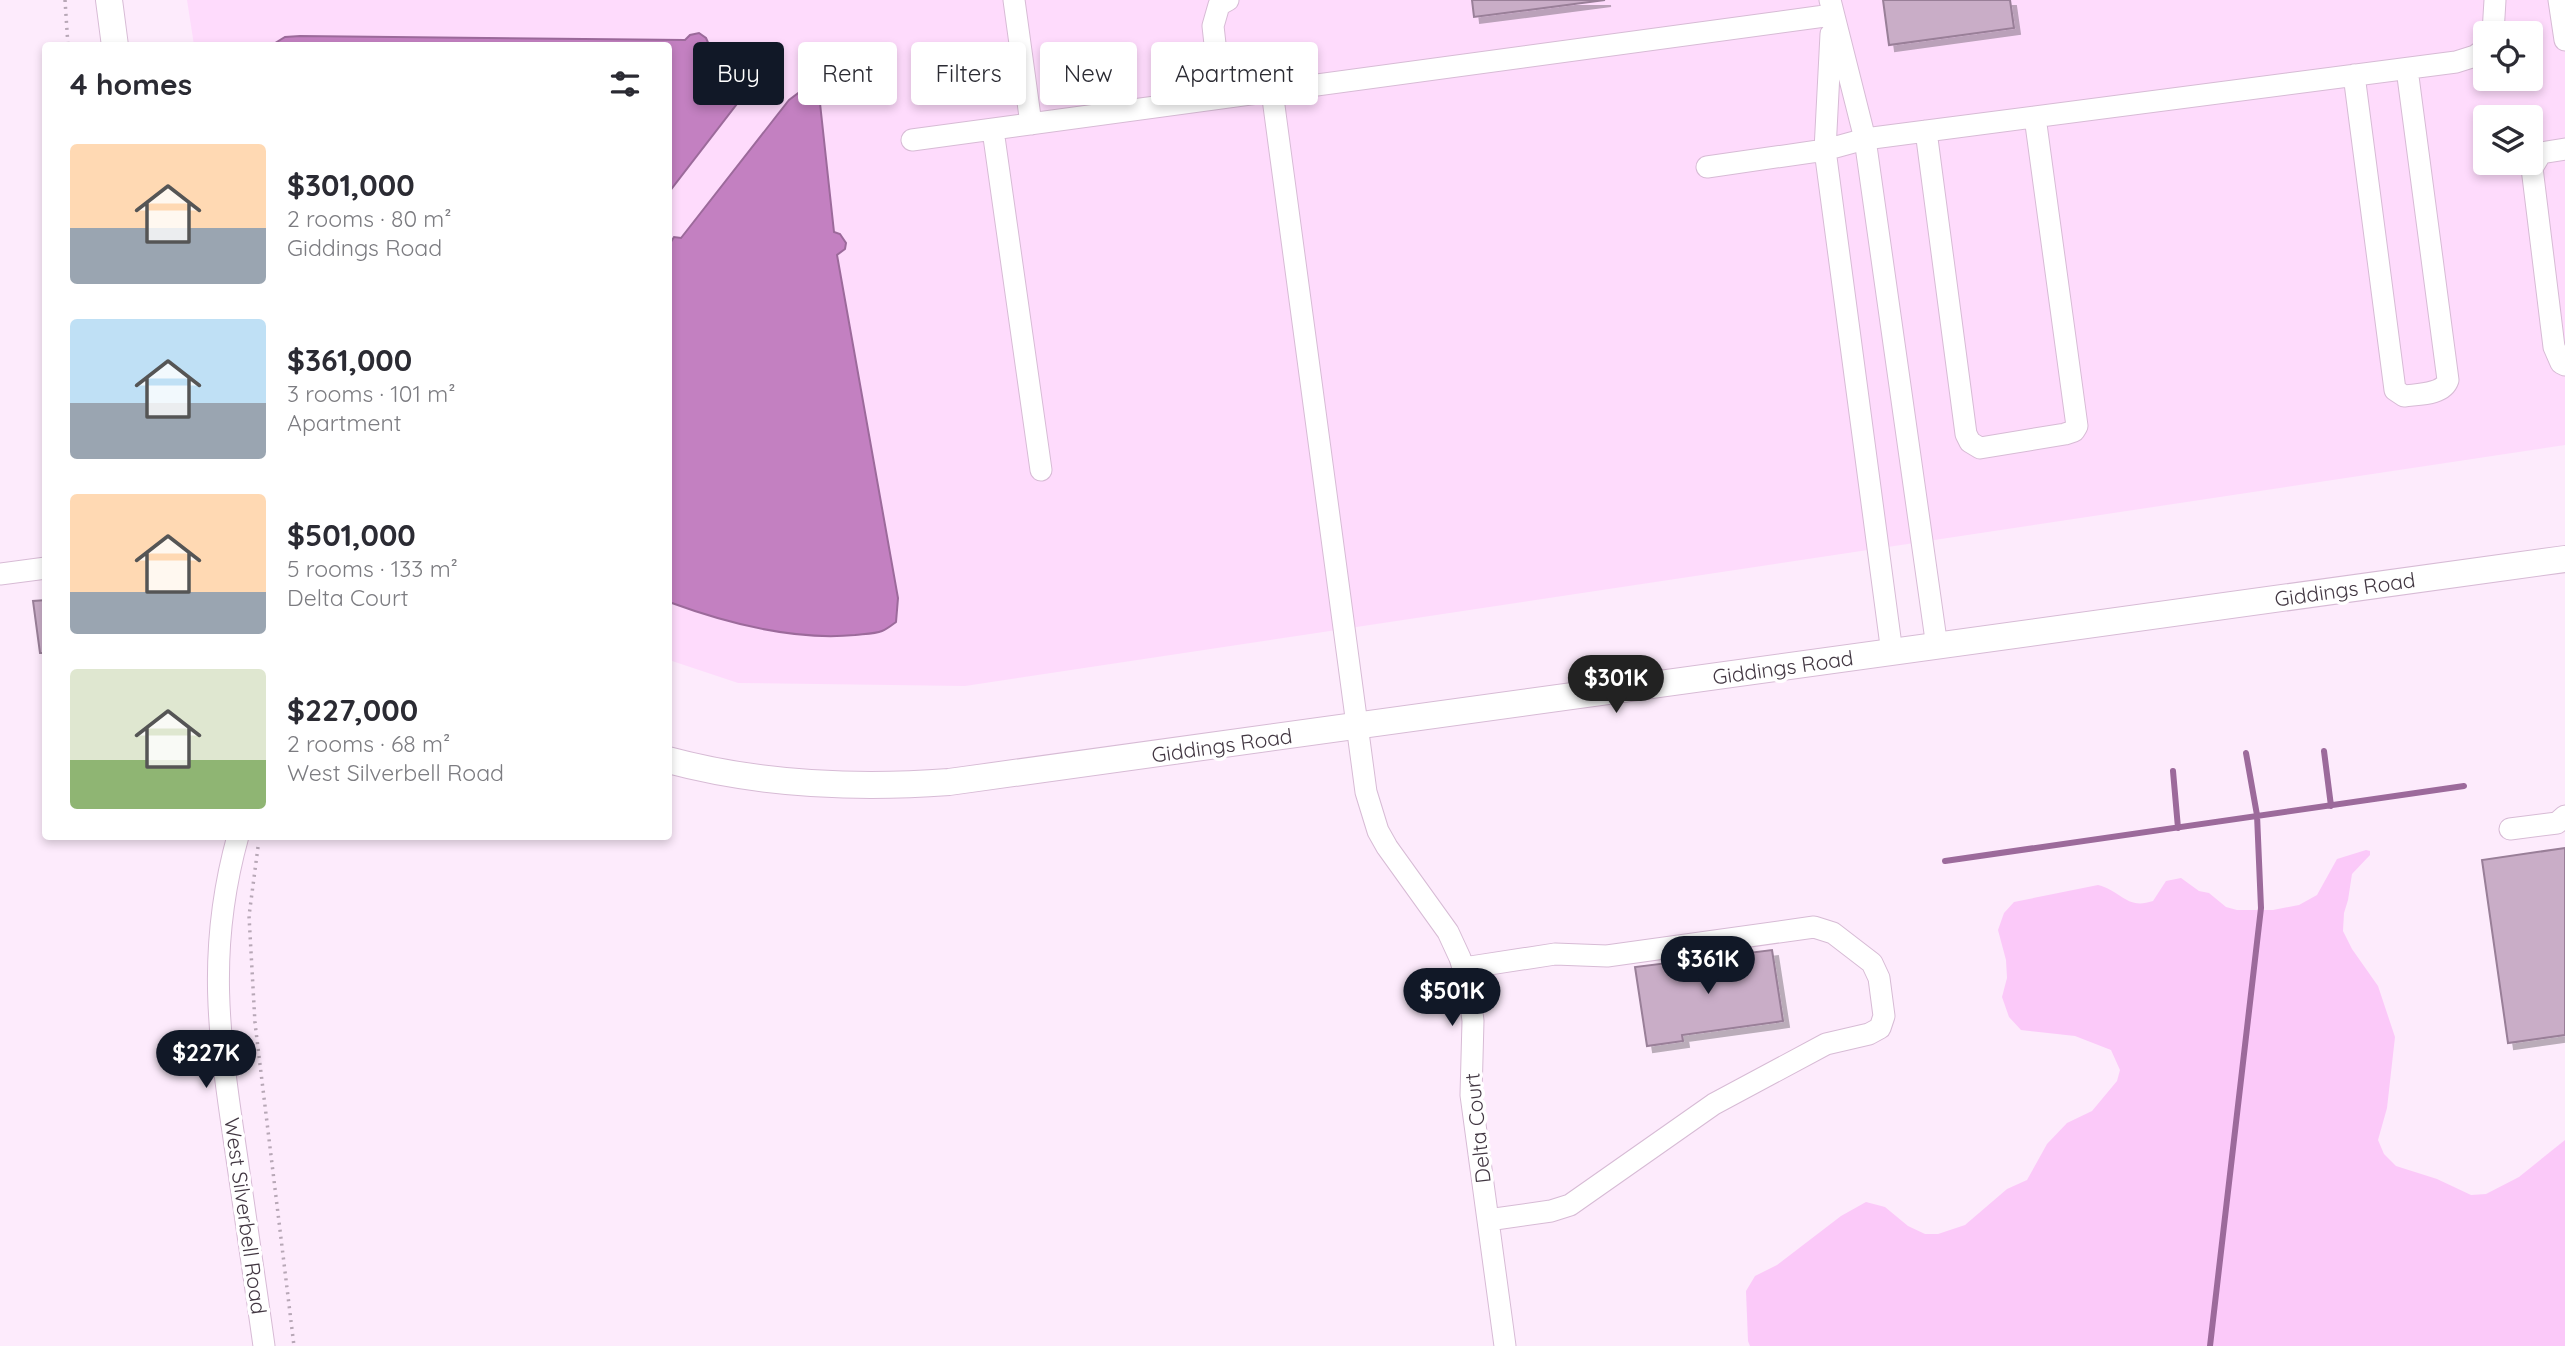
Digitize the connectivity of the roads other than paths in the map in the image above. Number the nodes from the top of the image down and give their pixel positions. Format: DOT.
graph roads {
  1 [pos="109,0"];
  2 [pos="1014,0"];
  3 [pos="1228,0"];
  4 [pos="2495,0"];
  5 [pos="2559,0"];
  6 [pos="1831,7"];
  7 [pos="2494,21"];
  8 [pos="2565,40"];
  9 [pos="114,42"];
  10 [pos="1215,42"];
  11 [pos="2473,57"];
  12 [pos="2407,69"];
  13 [pos="2354,75"];
  14 [pos="1318,85"];
  15 [pos="1170,105"];
  16 [pos="1274,105"];
  17 [pos="2035,117"];
  18 [pos="1031,124"];
  19 [pos="993,130"];
  20 [pos="1926,131"];
  21 [pos="1865,139"];
  22 [pos="912,140"];
  23 [pos="2565,149"];
  24 [pos="1825,150"];
  25 [pos="1707,167"];
  26 [pos="2565,365"];
  27 [pos="1041,470"];
  28 [pos="2565,559"];
  29 [pos="42,569"];
  30 [pos="0,574"];
  31 [pos="1937,647"];
  32 [pos="1892,653"];
  33 [pos="1355,728"];
  34 [pos="672,761"];
  35 [pos="2565,816"];
  36 [pos="2510,829"];
  37 [pos="237,840"];
  38 [pos="1464,968"];
  39 [pos="1488,1220"];
  40 [pos="264,1346"];
  41 [pos="1505,1346"];
  1 -- 9 [label="main road"];
  2 -- 18 [label="street"];
  3 -- 10 [label="street"];
  4 -- 7 [label="street"];
  5 -- 8 [label="street"];
  6 -- 14 [label="street"];
  6 -- 21 [label="street"];
  6 -- 24 [label="street"];
  11 -- 12 [label="street"];
  12 -- 13 [label="street"];
  12 -- 13 [label="street"];
  13 -- 17 [label="street"];
  15 -- 18 [label="street"];
  16 -- 33 [label="street, Delta Court"];
  17 -- 20 [label="street"];
  17 -- 20 [label="street"];
  18 -- 19 [label="street"];
  19 -- 22 [label="street"];
  19 -- 27 [label="street"];
  20 -- 21 [label="street"];
  21 -- 24 [label="street"];
  21 -- 31 [label="street"];
  23 -- 26 [label="street"];
  24 -- 25 [label="street"];
  24 -- 32 [label="street"];
  28 -- 31 [label="main road, Giddings Road"];
  29 -- 30 [label="street"];
  31 -- 32 [label="main road, Giddings Road"];
  32 -- 33 [label="main road, Giddings Road"];
  33 -- 34 [label="main road, Giddings Road"];
  33 -- 38 [label="street, Delta Court"];
  35 -- 36 [label="street"];
  37 -- 40 [label="street, West Silverbell Road"];
  38 -- 39 [label="street, Delta Court"];
  38 -- 39 [label="street"];
  39 -- 41 [label="street, Delta Court"];
}
